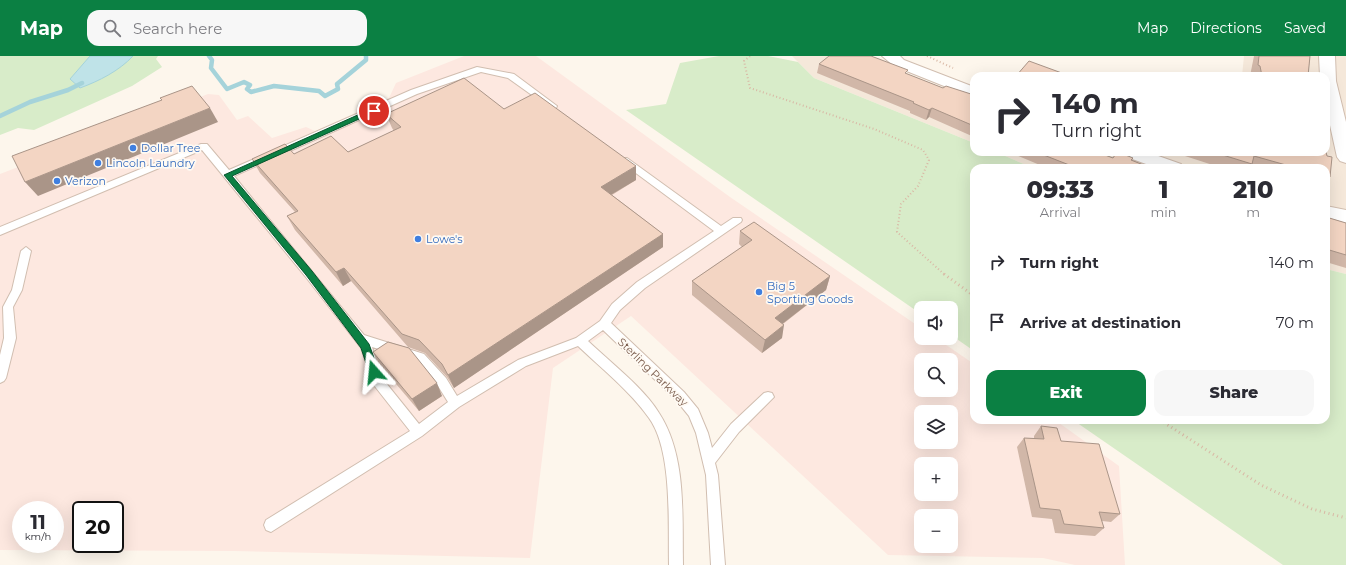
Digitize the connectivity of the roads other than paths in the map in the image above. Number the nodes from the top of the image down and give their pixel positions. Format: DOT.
graph roads {
  1 [pos="890,56"];
  2 [pos="1328,56"];
  3 [pos="1328,72"];
  4 [pos="1330,90"];
  5 [pos="970,91"];
  6 [pos="562,113"];
  7 [pos="619,156"];
  8 [pos="1141,156"];
  9 [pos="1346,158"];
  10 [pos="1164,164"];
  11 [pos="228,175"];
  12 [pos="1330,213"];
  13 [pos="1346,217"];
  14 [pos="737,220"];
  15 [pos="0,231"];
  16 [pos="721,231"];
  17 [pos="26,250"];
  18 [pos="604,324"];
  19 [pos="359,338"];
  20 [pos="580,341"];
  21 [pos="0,378"];
  22 [pos="768,397"];
  23 [pos="455,403"];
  24 [pos="418,432"];
  25 [pos="709,461"];
  26 [pos="271,525"];
  27 [pos="676,565"];
  28 [pos="718,565"];
  1 -- 5 [label="street"];
  2 -- 3 [label="street"];
  4 -- 9 [label="street"];
  6 -- 11 [label="lane"];
  7 -- 16 [label="lane"];
  8 -- 10 [label="street"];
  11 -- 15 [label="lane"];
  11 -- 19 [label="lane"];
  12 -- 13 [label="street"];
  14 -- 16 [label="lane"];
  16 -- 18 [label="lane"];
  17 -- 21 [label="lane"];
  18 -- 20 [label="lane"];
  18 -- 25 [label="lane, Sterling Parkway"];
  19 -- 23 [label="lane"];
  19 -- 24 [label="lane"];
  20 -- 23 [label="lane"];
  20 -- 27 [label="lane"];
  22 -- 25 [label="lane"];
  23 -- 24 [label="lane"];
  24 -- 26 [label="lane"];
  25 -- 28 [label="lane, Sterling Parkway"];
}
